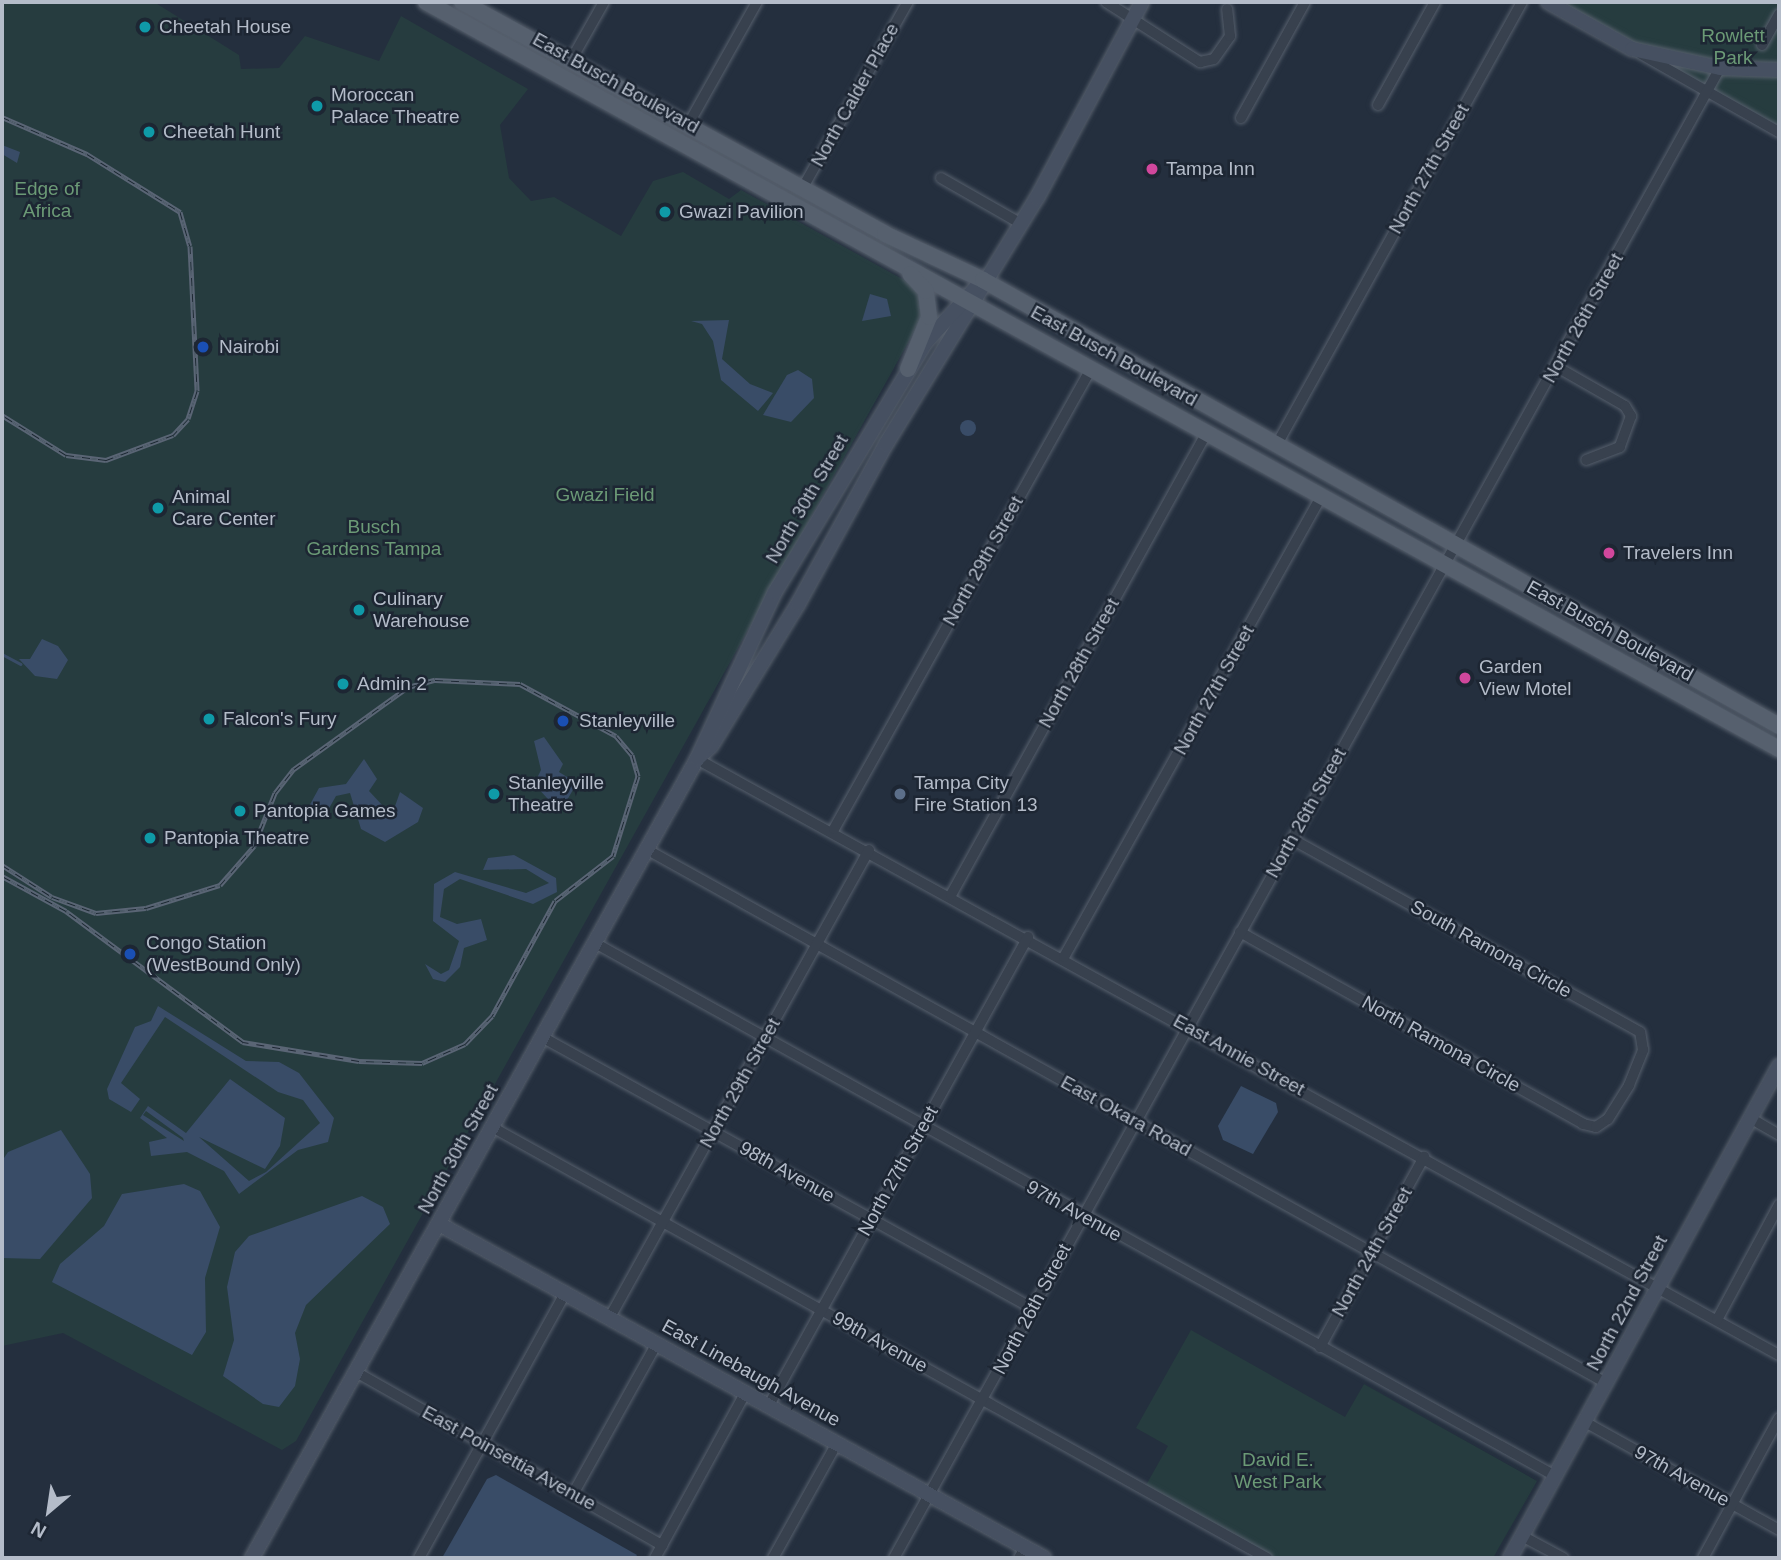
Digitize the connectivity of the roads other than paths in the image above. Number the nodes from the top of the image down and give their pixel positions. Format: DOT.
graph roads {
  1 [pos="426,2"];
  2 [pos="462,2"];
  3 [pos="604,2"];
  4 [pos="757,2"];
  5 [pos="908,2"];
  6 [pos="1106,2"];
  7 [pos="1142,2"];
  8 [pos="1306,2"];
  9 [pos="1435,2"];
  10 [pos="1522,2"];
  11 [pos="1548,2"];
  12 [pos="1227,9"];
  13 [pos="1779,14"];
  14 [pos="1133,17"];
  15 [pos="481,32"];
  16 [pos="1762,45"];
  17 [pos="1632,49"];
  18 [pos="570,62"];
  19 [pos="1720,68"];
  20 [pos="1779,70"];
  21 [pos="1706,91"];
  22 [pos="1378,105"];
  23 [pos="1241,118"];
  24 [pos="688,125"];
  25 [pos="1779,132"];
  26 [pos="709,158"];
  27 [pos="941,178"];
  28 [pos="802,189"];
  29 [pos="1020,223"];
  30 [pos="899,262"];
  31 [pos="983,280"];
  32 [pos="969,300"];
  33 [pos="1092,367"];
  34 [pos="1557,367"];
  35 [pos="908,369"];
  36 [pos="1207,432"];
  37 [pos="1276,446"];
  38 [pos="1586,460"];
  39 [pos="1322,495"];
  40 [pos="1455,546"];
  41 [pos="1444,563"];
  42 [pos="1612,656"];
  43 [pos="1723,695"];
  44 [pos="1779,726"];
  45 [pos="1779,749"];
  46 [pos="697,759"];
  47 [pos="834,829"];
  48 [pos="1292,839"];
  49 [pos="646,849"];
  50 [pos="869,850"];
  51 [pos="951,895"];
  52 [pos="1240,932"];
  53 [pos="1028,937"];
  54 [pos="595,943"];
  55 [pos="817,943"];
  56 [pos="1064,957"];
  57 [pos="1188,1026"];
  58 [pos="975,1032"];
  59 [pos="542,1037"];
  60 [pos="765,1037"];
  61 [pos="1779,1066"];
  62 [pos="1629,1085"];
  63 [pos="1749,1118"];
  64 [pos="1135,1122"];
  65 [pos="924,1125"];
  66 [pos="492,1127"];
  67 [pos="714,1131"];
  68 [pos="1779,1135"];
  69 [pos="1424,1157"];
  70 [pos="1779,1205"];
  71 [pos="1082,1215"];
  72 [pos="872,1219"];
  73 [pos="663,1222"];
  74 [pos="439,1224"];
  75 [pos="1370,1252"];
  76 [pos="1657,1288"];
  77 [pos="565,1293"];
  78 [pos="1032,1308"];
  79 [pos="822,1310"];
  80 [pos="610,1317"];
  81 [pos="1717,1320"];
  82 [pos="657,1343"];
  83 [pos="1320,1347"];
  84 [pos="1779,1355"];
  85 [pos="356,1372"];
  86 [pos="1606,1382"];
  87 [pos="746,1392"];
  88 [pos="984,1399"];
  89 [pos="768,1405"];
  90 [pos="1779,1418"];
  91 [pos="1585,1422"];
  92 [pos="482,1443"];
  93 [pos="837,1443"];
  94 [pos="1555,1476"];
  95 [pos="573,1494"];
  96 [pos="929,1494"];
  97 [pos="1732,1503"];
  98 [pos="1779,1530"];
  99 [pos="1522,1536"];
  100 [pos="662,1545"];
  101 [pos="1022,1553"];
  102 [pos="252,1558"];
  103 [pos="419,1558"];
  104 [pos="655,1558"];
  105 [pos="773,1558"];
  106 [pos="894,1558"];
  107 [pos="1044,1558"];
  108 [pos="1267,1558"];
  109 [pos="1510,1558"];
  110 [pos="1563,1558"];
  111 [pos="1703,1558"];
  1 -- 15 [label="main road, East Busch Boulevard"];
  2 -- 18 [label="main road, East Busch Boulevard"];
  3 -- 18 [label="street"];
  4 -- 24 [label="street"];
  5 -- 28 [label="street, North Calder Place"];
  6 -- 14 [label="street"];
  7 -- 14 [label="main road, North 30th Street"];
  8 -- 23 [label="street"];
  9 -- 22 [label="street"];
  10 -- 37 [label="street, North 27th Street"];
  11 -- 17 [label="main road"];
  12 -- 14 [label="street"];
  13 -- 16 [label="street"];
  14 -- 29 [label="main road, North 30th Street"];
  15 -- 18 [label="main road"];
  15 -- 26 [label="main road, East Busch Boulevard"];
  17 -- 19 [label="main road"];
  17 -- 21 [label="street"];
  18 -- 24 [label="main road, East Busch Boulevard"];
  19 -- 20 [label="main road"];
  19 -- 21 [label="street, North 26th Street"];
  21 -- 25 [label="street"];
  21 -- 34 [label="street, North 26th Street"];
  24 -- 28 [label="main road, East Busch Boulevard"];
  26 -- 28 [label="main road"];
  26 -- 30 [label="main road, East Busch Boulevard"];
  27 -- 29 [label="street"];
  28 -- 31 [label="main road, East Busch Boulevard"];
  29 -- 31 [label="main road, North 30th Street"];
  30 -- 32 [label="main road, East Busch Boulevard"];
  30 -- 35 [label="main road"];
  31 -- 32 [label="main road, North 30th Street"];
  31 -- 37 [label="main road, East Busch Boulevard"];
  32 -- 33 [label="main road, East Busch Boulevard"];
  32 -- 35 [label="main road, North 30th Street"];
  32 -- 46 [label="main road, North 30th Street"];
  33 -- 36 [label="main road, East Busch Boulevard"];
  33 -- 47 [label="street, North 29th Street"];
  34 -- 38 [label="street"];
  34 -- 40 [label="street, North 26th Street"];
  35 -- 46 [label="main road, North 30th Street"];
  36 -- 37 [label="main road"];
  36 -- 39 [label="main road, East Busch Boulevard"];
  36 -- 51 [label="street, North 28th Street"];
  37 -- 40 [label="main road, East Busch Boulevard"];
  39 -- 41 [label="main road, East Busch Boulevard"];
  39 -- 56 [label="street, North 27th Street"];
  40 -- 41 [label="street, North 26th Street"];
  40 -- 43 [label="main road, East Busch Boulevard"];
  41 -- 42 [label="main road, East Busch Boulevard"];
  41 -- 48 [label="street, North 26th Street"];
  42 -- 43 [label="main road"];
  42 -- 45 [label="main road, East Busch Boulevard"];
  43 -- 44 [label="main road, East Busch Boulevard"];
  46 -- 47 [label="street, East Annie Street"];
  46 -- 49 [label="main road, North 30th Street"];
  47 -- 50 [label="street, East Annie Street"];
  48 -- 52 [label="street, North 26th Street"];
  48 -- 62 [label="street, South Ramona Circle"];
  49 -- 54 [label="main road, North 30th Street"];
  49 -- 55 [label="street, East Okara Road"];
  50 -- 51 [label="street, East Annie Street"];
  50 -- 55 [label="street, North 29th Street"];
  51 -- 53 [label="street, East Annie Street"];
  52 -- 57 [label="street, North 26th Street"];
  52 -- 62 [label="street, North Ramona Circle"];
  53 -- 56 [label="street, East Annie Street"];
  53 -- 58 [label="street, North 27th Street"];
  54 -- 59 [label="main road, North 30th Street"];
  54 -- 60 [label="street, 97th Avenue"];
  55 -- 58 [label="street, East Okara Road"];
  55 -- 60 [label="street, North 29th Street"];
  56 -- 57 [label="street, East Annie Street"];
  57 -- 64 [label="street, North 26th Street"];
  57 -- 69 [label="street, East Annie Street"];
  58 -- 64 [label="street, East Okara Road"];
  58 -- 65 [label="street, North 27th Street"];
  59 -- 66 [label="main road, North 30th Street"];
  59 -- 67 [label="street, 98th Avenue"];
  60 -- 65 [label="street, 97th Avenue"];
  60 -- 67 [label="street, North 29th Street"];
  61 -- 63 [label="main road, North 22nd Street"];
  63 -- 68 [label="street"];
  63 -- 76 [label="main road, North 22nd Street"];
  64 -- 71 [label="street, North 26th Street"];
  64 -- 75 [label="street, East Okara Road"];
  65 -- 71 [label="street, 97th Avenue"];
  65 -- 72 [label="street, North 27th Street"];
  66 -- 73 [label="street, 99th Avenue"];
  66 -- 74 [label="main road, North 30th Street"];
  67 -- 72 [label="street, 98th Avenue"];
  67 -- 73 [label="street, North 29th Street"];
  69 -- 75 [label="street, North 24th Street"];
  69 -- 76 [label="street, East Annie Street"];
  70 -- 81 [label="street"];
  71 -- 78 [label="street, North 26th Street"];
  71 -- 83 [label="street, 97th Avenue"];
  72 -- 78 [label="street, 98th Avenue"];
  72 -- 79 [label="street, North 27th Street"];
  73 -- 79 [label="street, 99th Avenue"];
  73 -- 80 [label="street, North 29th Street"];
  74 -- 77 [label="main road, East Linebaugh Avenue"];
  74 -- 85 [label="main road, North 30th Street"];
  75 -- 83 [label="street, North 24th Street"];
  75 -- 86 [label="street, East Okara Road"];
  76 -- 81 [label="street, East Annie Street"];
  76 -- 86 [label="main road, North 22nd Street"];
  77 -- 80 [label="main road, East Linebaugh Avenue"];
  77 -- 92 [label="street"];
  78 -- 88 [label="street, North 26th Street"];
  79 -- 88 [label="street, 99th Avenue"];
  79 -- 89 [label="street, North 27th Street"];
  80 -- 82 [label="main road, East Linebaugh Avenue"];
  81 -- 84 [label="street, East Annie Street"];
  82 -- 87 [label="main road, East Linebaugh Avenue"];
  82 -- 95 [label="street"];
  83 -- 94 [label="street, 97th Avenue"];
  85 -- 92 [label="street, East Poinsettia Avenue"];
  85 -- 102 [label="main road, North 30th Street"];
  86 -- 91 [label="main road, North 22nd Street"];
  87 -- 89 [label="main road, East Linebaugh Avenue"];
  87 -- 100 [label="street"];
  88 -- 96 [label="street, North 26th Street"];
  88 -- 108 [label="street, 99th Avenue"];
  89 -- 93 [label="main road, East Linebaugh Avenue"];
  90 -- 97 [label="street"];
  91 -- 94 [label="main road, North 22nd Street"];
  91 -- 97 [label="street, 97th Avenue"];
  92 -- 95 [label="street, East Poinsettia Avenue"];
  92 -- 103 [label="street"];
  93 -- 96 [label="main road, East Linebaugh Avenue"];
  93 -- 105 [label="street"];
  94 -- 99 [label="main road, North 22nd Street"];
  95 -- 100 [label="street, East Poinsettia Avenue"];
  96 -- 101 [label="main road, East Linebaugh Avenue"];
  96 -- 106 [label="street, North 26th Street"];
  97 -- 98 [label="street, 97th Avenue"];
  97 -- 111 [label="street"];
  99 -- 109 [label="main road, North 22nd Street"];
  99 -- 110 [label="street"];
  100 -- 104 [label="street"];
  101 -- 107 [label="main road, East Linebaugh Avenue"];
}
